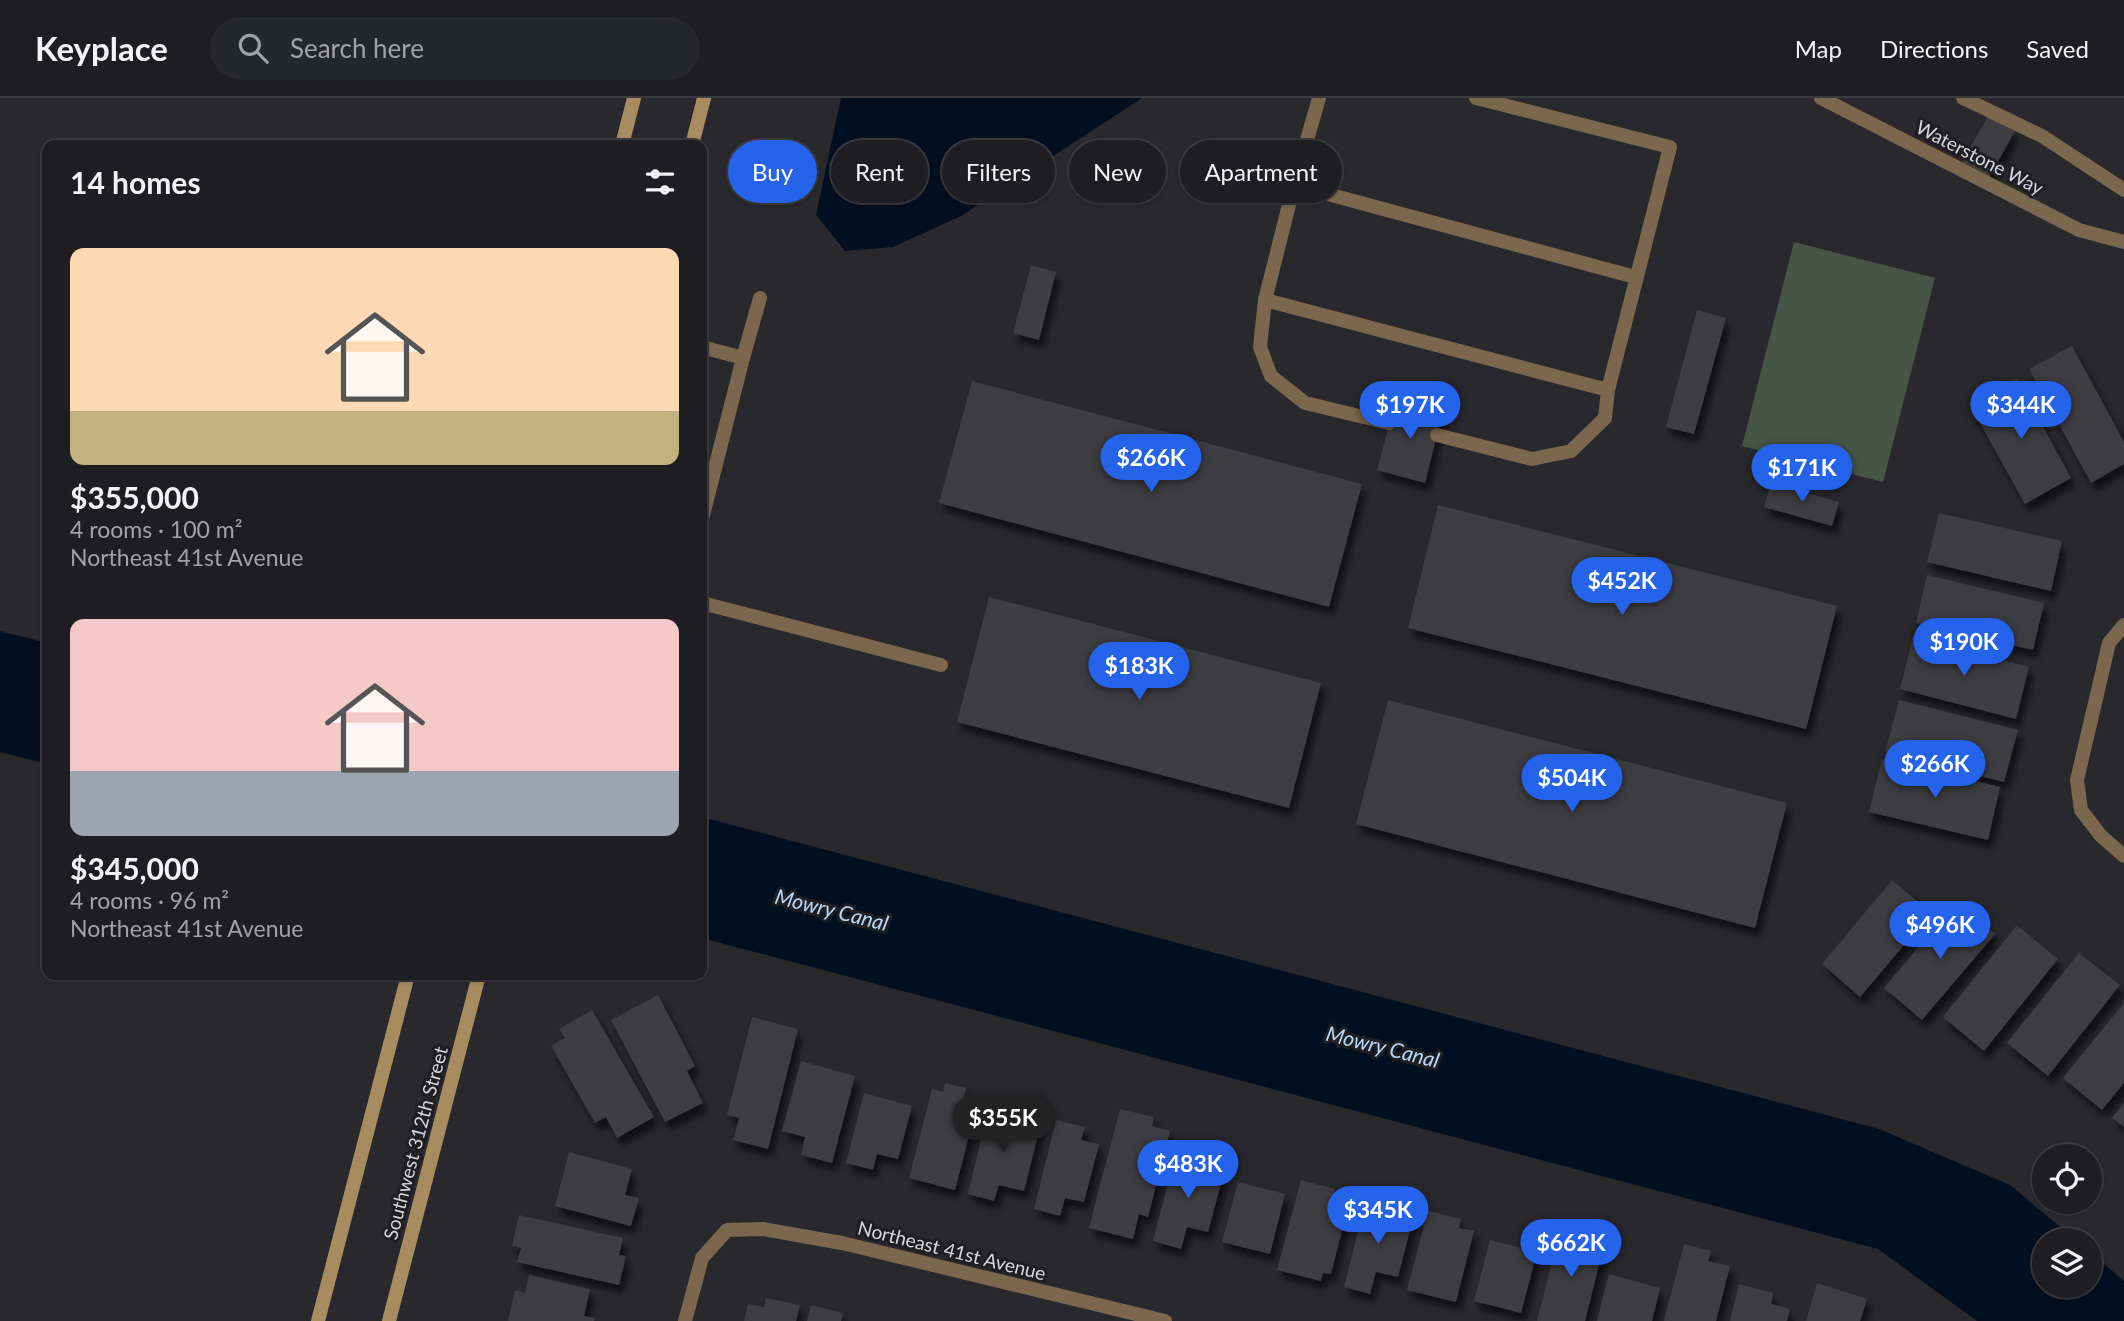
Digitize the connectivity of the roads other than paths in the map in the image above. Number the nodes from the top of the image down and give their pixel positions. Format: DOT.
graph roads {
  1 [pos="634,98"];
  2 [pos="704,98"];
  3 [pos="1319,98"];
  4 [pos="1476,98"];
  5 [pos="1821,98"];
  6 [pos="1963,98"];
  7 [pos="623,140"];
  8 [pos="693,140"];
  9 [pos="1307,140"];
  10 [pos="2124,190"];
  11 [pos="1342,198"];
  12 [pos="1289,203"];
  13 [pos="2124,242"];
  14 [pos="1635,277"];
  15 [pos="760,298"];
  16 [pos="1265,300"];
  17 [pos="707,348"];
  18 [pos="743,358"];
  19 [pos="1608,390"];
  20 [pos="1390,423"];
  21 [pos="1437,435"];
  22 [pos="707,499"];
  23 [pos="707,604"];
  24 [pos="2124,625"];
  25 [pos="941,665"];
  26 [pos="2124,856"];
  27 [pos="407,980"];
  28 [pos="478,980"];
  29 [pos="318,1321"];
  30 [pos="389,1321"];
  31 [pos="685,1321"];
  32 [pos="1165,1321"];
  1 -- 7 [label="main road"];
  2 -- 8 [label="main road"];
  3 -- 9 [label="street"];
  4 -- 14 [label="street"];
  5 -- 13 [label="street, Waterstone Way"];
  6 -- 10 [label="street"];
  11 -- 14 [label="street"];
  12 -- 16 [label="street"];
  14 -- 19 [label="street"];
  15 -- 18 [label="street"];
  16 -- 19 [label="street"];
  16 -- 20 [label="street"];
  17 -- 18 [label="street"];
  18 -- 22 [label="street"];
  19 -- 21 [label="street"];
  23 -- 25 [label="street"];
  24 -- 26 [label="street"];
  27 -- 29 [label="main road"];
  28 -- 30 [label="main road, Southwest 312th Street"];
  31 -- 32 [label="street, Northeast 41st Avenue"];
}
